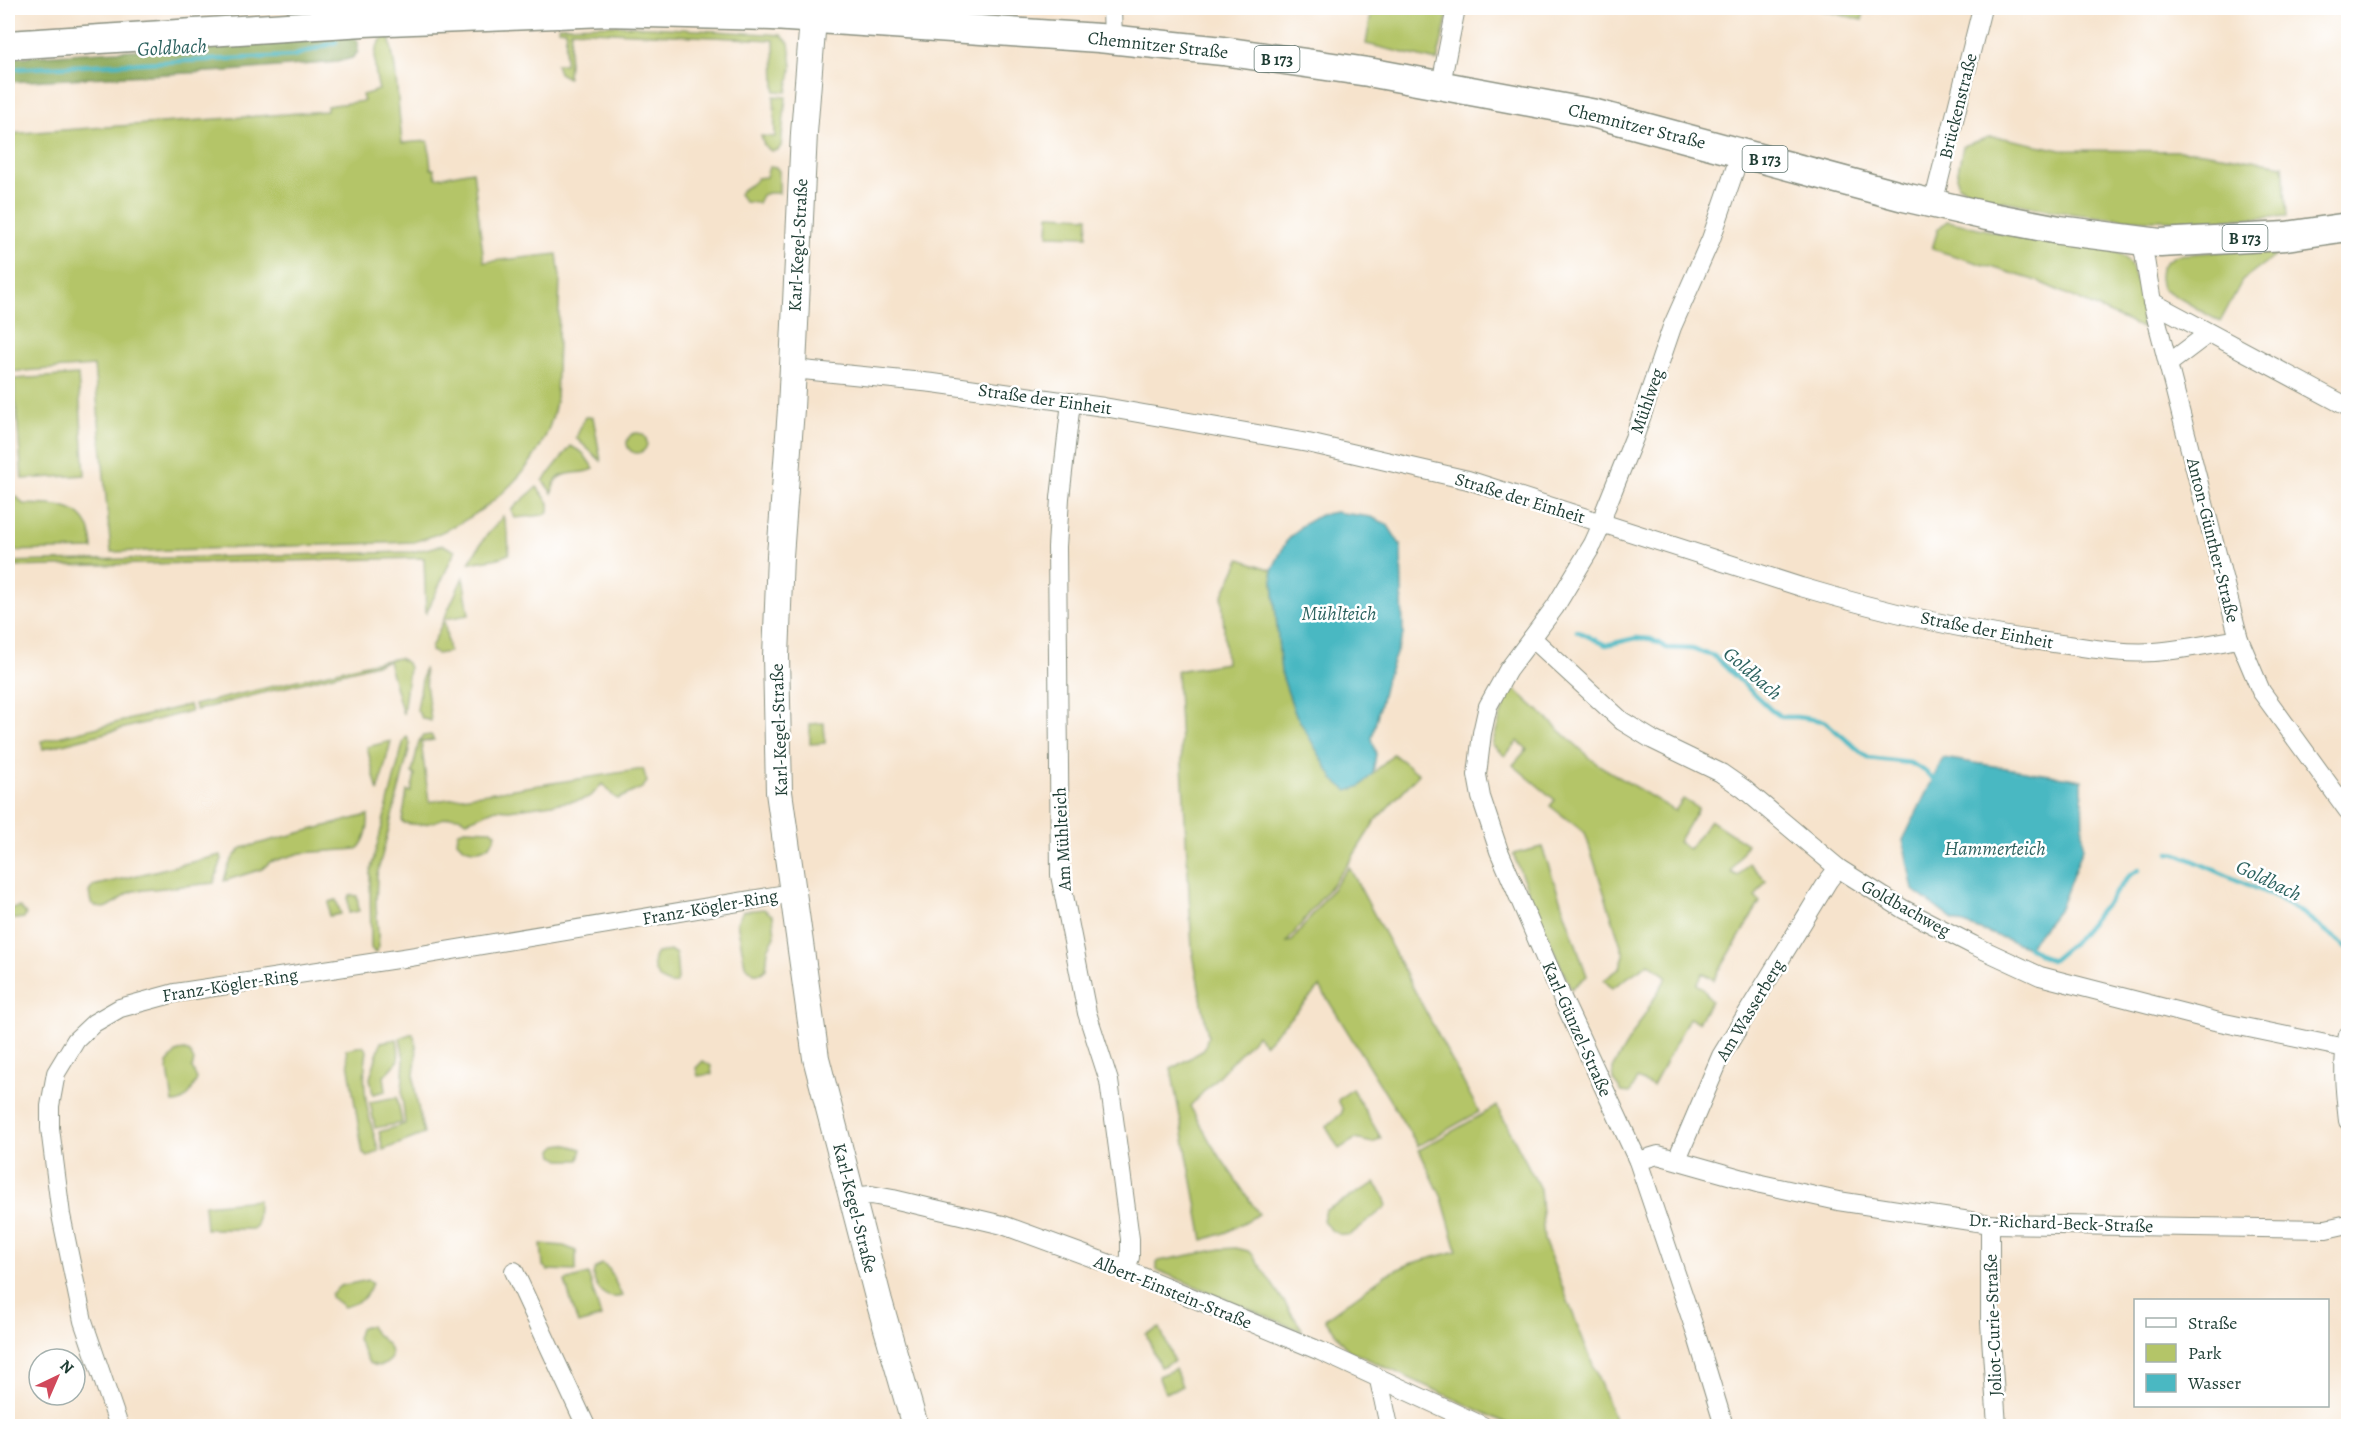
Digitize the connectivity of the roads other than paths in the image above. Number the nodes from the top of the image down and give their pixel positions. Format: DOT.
graph roads {
  1 [pos="1112,8"];
  2 [pos="1456,8"];
  3 [pos="1982,8"];
  4 [pos="813,19"];
  5 [pos="1113,40"];
  6 [pos="14,44"];
  7 [pos="1441,84"];
  8 [pos="1741,152"];
  9 [pos="1933,204"];
  10 [pos="2349,226"];
  11 [pos="2142,241"];
  12 [pos="2152,302"];
  13 [pos="2209,333"];
  14 [pos="2168,364"];
  15 [pos="793,369"];
  16 [pos="1071,402"];
  17 [pos="2349,407"];
  18 [pos="1602,524"];
  19 [pos="1532,638"];
  20 [pos="2239,639"];
  21 [pos="2349,811"];
  22 [pos="1838,868"];
  23 [pos="792,893"];
  24 [pos="2347,1042"];
  25 [pos="2349,1121"];
  26 [pos="1677,1158"];
  27 [pos="1638,1161"];
  28 [pos="852,1197"];
  29 [pos="1990,1224"];
  30 [pos="2349,1224"];
  31 [pos="1126,1270"];
  32 [pos="514,1271"];
  33 [pos="1379,1380"];
  34 [pos="119,1426"];
  35 [pos="586,1426"];
  36 [pos="915,1426"];
  37 [pos="1389,1426"];
  38 [pos="1483,1426"];
  39 [pos="1724,1426"];
  40 [pos="1997,1426"];
  1 -- 5 [label="street"];
  2 -- 7 [label="street"];
  3 -- 9 [label="street, Brückenstraße"];
  4 -- 5 [label="main road, Chemnitzer Straße / B 173"];
  4 -- 6 [label="main road, Chemnitzer Straße / B 173"];
  4 -- 15 [label="street, Karl-Kegel-Straße"];
  5 -- 7 [label="main road, Chemnitzer Straße / B 173"];
  7 -- 8 [label="main road, Chemnitzer Straße / B 173"];
  8 -- 9 [label="main road, Chemnitzer Straße / B 173"];
  8 -- 18 [label="street, Mühlweg"];
  9 -- 11 [label="main road, Chemnitzer Straße / B 173"];
  10 -- 11 [label="main road, Chemnitzer Straße / B 173"];
  11 -- 12 [label="street, Anton-Günther-Straße"];
  12 -- 13 [label="street"];
  12 -- 14 [label="street, Anton-Günther-Straße"];
  13 -- 14 [label="street"];
  13 -- 17 [label="street"];
  14 -- 20 [label="street, Anton-Günther-Straße"];
  15 -- 16 [label="street, Straße der Einheit"];
  15 -- 23 [label="street, Karl-Kegel-Straße"];
  16 -- 18 [label="street, Straße der Einheit"];
  16 -- 31 [label="street, Am Mühlteich"];
  18 -- 19 [label="street, Mühlweg"];
  18 -- 20 [label="street, Straße der Einheit"];
  19 -- 22 [label="street, Goldbachweg"];
  19 -- 27 [label="street, Karl-Günzel-Straße"];
  20 -- 21 [label="street, Anton-Günther-Straße"];
  22 -- 24 [label="street, Goldbachweg"];
  22 -- 26 [label="street, Am Wasserberg"];
  23 -- 28 [label="street, Karl-Kegel-Straße"];
  23 -- 34 [label="street, Franz-Kögler-Ring"];
  24 -- 25 [label="street"];
  26 -- 27 [label="street, Dr.-Richard-Beck-Straße"];
  26 -- 29 [label="street, Dr.-Richard-Beck-Straße"];
  27 -- 39 [label="street, Karl-Günzel-Straße"];
  28 -- 31 [label="street, Albert-Einstein-Straße"];
  28 -- 36 [label="street, Karl-Kegel-Straße"];
  29 -- 30 [label="street, Dr.-Richard-Beck-Straße"];
  29 -- 40 [label="street, Joliot-Curie-Straße"];
  31 -- 33 [label="street, Albert-Einstein-Straße"];
  32 -- 35 [label="street"];
  33 -- 37 [label="street"];
  33 -- 38 [label="street, Albert-Einstein-Straße"];
}
